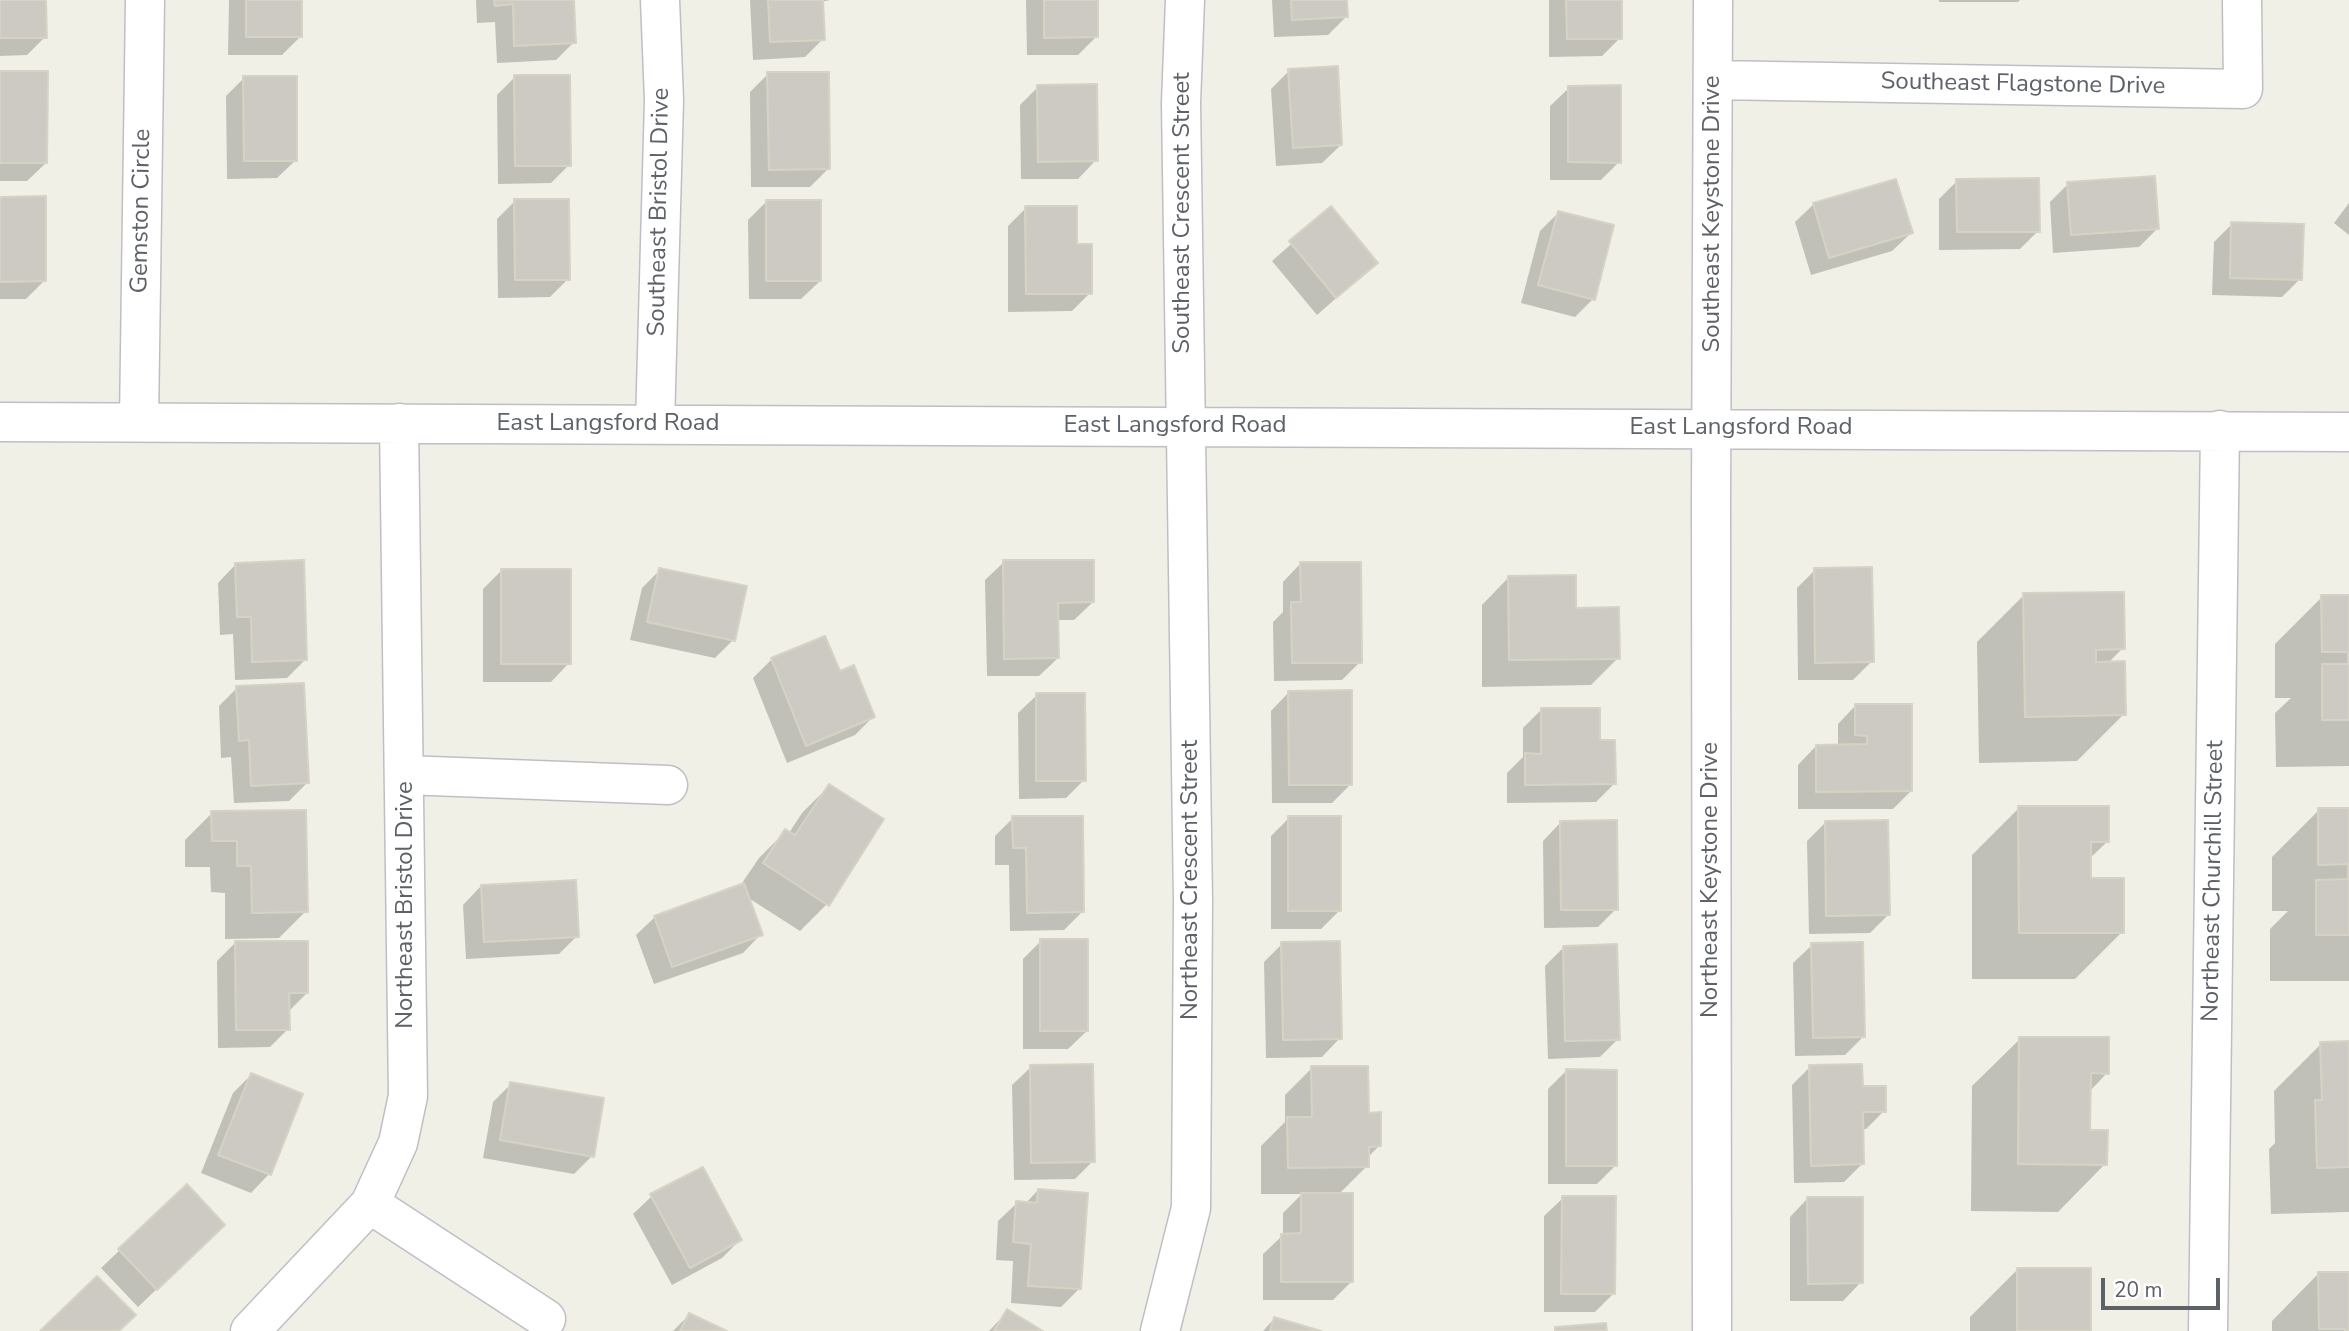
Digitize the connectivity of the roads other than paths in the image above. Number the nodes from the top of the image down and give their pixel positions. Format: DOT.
graph roads {
  1 [pos="145,0"];
  2 [pos="660,0"];
  3 [pos="1185,0"];
  4 [pos="1713,0"];
  5 [pos="2242,0"];
  6 [pos="1714,80"];
  7 [pos="0,422"];
  8 [pos="139,422"];
  9 [pos="399,423"];
  10 [pos="656,424"];
  11 [pos="1185,426"];
  12 [pos="1712,428"];
  13 [pos="2220,430"];
  14 [pos="2349,432"];
  15 [pos="405,775"];
  16 [pos="668,785"];
  17 [pos="370,1204"];
  18 [pos="546,1319"];
  19 [pos="250,1331"];
  20 [pos="1160,1331"];
  21 [pos="1712,1331"];
  22 [pos="2208,1331"];
  1 -- 8 [label="street, Gemston Circle"];
  2 -- 10 [label="street, Southeast Bristol Drive"];
  3 -- 11 [label="street, Southeast Crescent Street"];
  4 -- 6 [label="street, Southeast Keystone Drive"];
  5 -- 6 [label="street, Southeast Flagstone Drive"];
  6 -- 12 [label="street, Southeast Keystone Drive"];
  7 -- 8 [label="street, East Langsford Road"];
  8 -- 9 [label="street, East Langsford Road"];
  9 -- 10 [label="street, East Langsford Road"];
  9 -- 15 [label="street, Northeast Bristol Drive"];
  10 -- 11 [label="street, East Langsford Road"];
  11 -- 12 [label="street, East Langsford Road"];
  11 -- 20 [label="street, Northeast Crescent Street"];
  12 -- 13 [label="street, East Langsford Road"];
  12 -- 21 [label="street, Northeast Keystone Drive"];
  13 -- 14 [label="street, East Langsford Road"];
  13 -- 22 [label="street, Northeast Churchill Street"];
  15 -- 16 [label="street"];
  15 -- 17 [label="street, Northeast Bristol Drive"];
  17 -- 18 [label="street"];
  17 -- 19 [label="street, Northeast Bristol Drive"];
}
